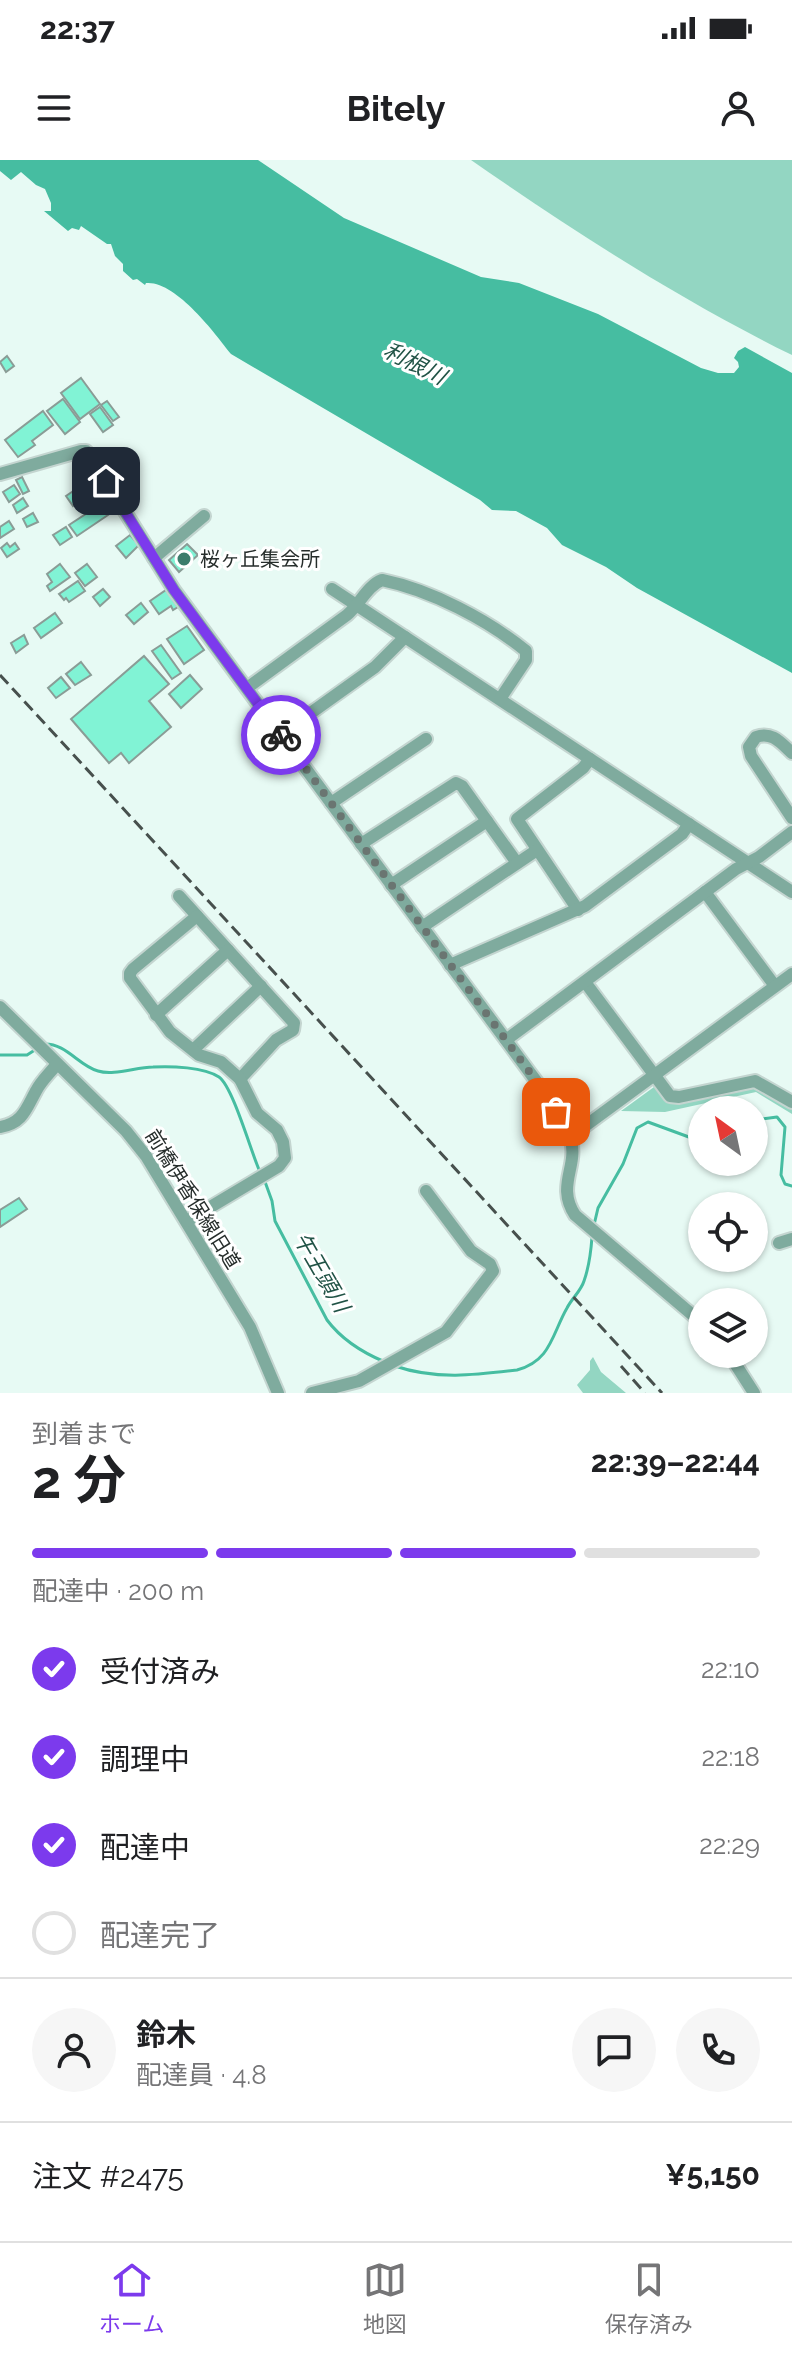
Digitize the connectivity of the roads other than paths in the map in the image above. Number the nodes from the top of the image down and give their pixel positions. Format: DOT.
graph roads {
  1 [pos="0,474"];
  2 [pos="204,516"];
  3 [pos="154,558"];
  4 [pos="332,589"];
  5 [pos="358,606"];
  6 [pos="405,637"];
  7 [pos="247,688"];
  8 [pos="500,699"];
  9 [pos="280,735"];
  10 [pos="426,739"];
  11 [pos="792,753"];
  12 [pos="590,759"];
  13 [pos="331,803"];
  14 [pos="792,818"];
  15 [pos="487,821"];
  16 [pos="689,824"];
  17 [pos="792,832"];
  18 [pos="361,844"];
  19 [pos="537,850"];
  20 [pos="747,862"];
  21 [pos="517,863"];
  22 [pos="391,885"];
  23 [pos="705,892"];
  24 [pos="792,892"];
  25 [pos="179,896"];
  26 [pos="578,910"];
  27 [pos="197,916"];
  28 [pos="422,927"];
  29 [pos="228,950"];
  30 [pos="450,965"];
  31 [pos="792,974"];
  32 [pos="585,982"];
  33 [pos="261,986"];
  34 [pos="775,986"];
  35 [pos="0,1007"];
  36 [pos="156,1015"];
  37 [pos="506,1040"];
  38 [pos="193,1050"];
  39 [pos="57,1064"];
  40 [pos="655,1076"];
  41 [pos="240,1079"];
  42 [pos="792,1102"];
  43 [pos="0,1127"];
  44 [pos="570,1135"];
  45 [pos="426,1191"];
  46 [pos="187,1221"];
  47 [pos="688,1311"];
  48 [pos="738,1368"];
  49 [pos="278,1393"];
  50 [pos="312,1393"];
  51 [pos="754,1393"];
  1 -- 3 [label="street"];
  2 -- 3 [label="street"];
  3 -- 7 [label="street"];
  4 -- 5 [label="street"];
  5 -- 6 [label="street"];
  5 -- 7 [label="street"];
  5 -- 8 [label="street"];
  6 -- 8 [label="street"];
  6 -- 9 [label="street"];
  7 -- 9 [label="street"];
  8 -- 12 [label="street"];
  9 -- 13 [label="street"];
  10 -- 13 [label="street"];
  11 -- 14 [label="street"];
  12 -- 16 [label="street"];
  12 -- 19 [label="street"];
  13 -- 18 [label="street"];
  15 -- 18 [label="street"];
  15 -- 21 [label="street"];
  15 -- 22 [label="street"];
  16 -- 20 [label="street"];
  16 -- 26 [label="street"];
  17 -- 20 [label="street"];
  18 -- 22 [label="street"];
  19 -- 21 [label="street"];
  19 -- 26 [label="street"];
  20 -- 23 [label="street"];
  20 -- 24 [label="street"];
  21 -- 28 [label="street"];
  22 -- 28 [label="street"];
  23 -- 32 [label="street"];
  23 -- 34 [label="street"];
  25 -- 27 [label="street"];
  26 -- 30 [label="street"];
  27 -- 29 [label="street"];
  27 -- 36 [label="street"];
  28 -- 30 [label="street"];
  29 -- 33 [label="street"];
  29 -- 36 [label="street"];
  30 -- 37 [label="street"];
  31 -- 34 [label="street"];
  32 -- 37 [label="street"];
  32 -- 40 [label="street"];
  33 -- 38 [label="street"];
  33 -- 41 [label="street"];
  34 -- 40 [label="street"];
  35 -- 39 [label="street, 前橋伊香保線旧道"];
  36 -- 38 [label="street"];
  37 -- 44 [label="street"];
  38 -- 41 [label="street"];
  39 -- 43 [label="street"];
  39 -- 46 [label="street, 前橋伊香保線旧道"];
  40 -- 42 [label="street"];
  40 -- 44 [label="street"];
  41 -- 46 [label="street"];
  44 -- 47 [label="street"];
  45 -- 50 [label="street"];
  46 -- 49 [label="street, 前橋伊香保線旧道"];
  48 -- 51 [label="street"];
}
